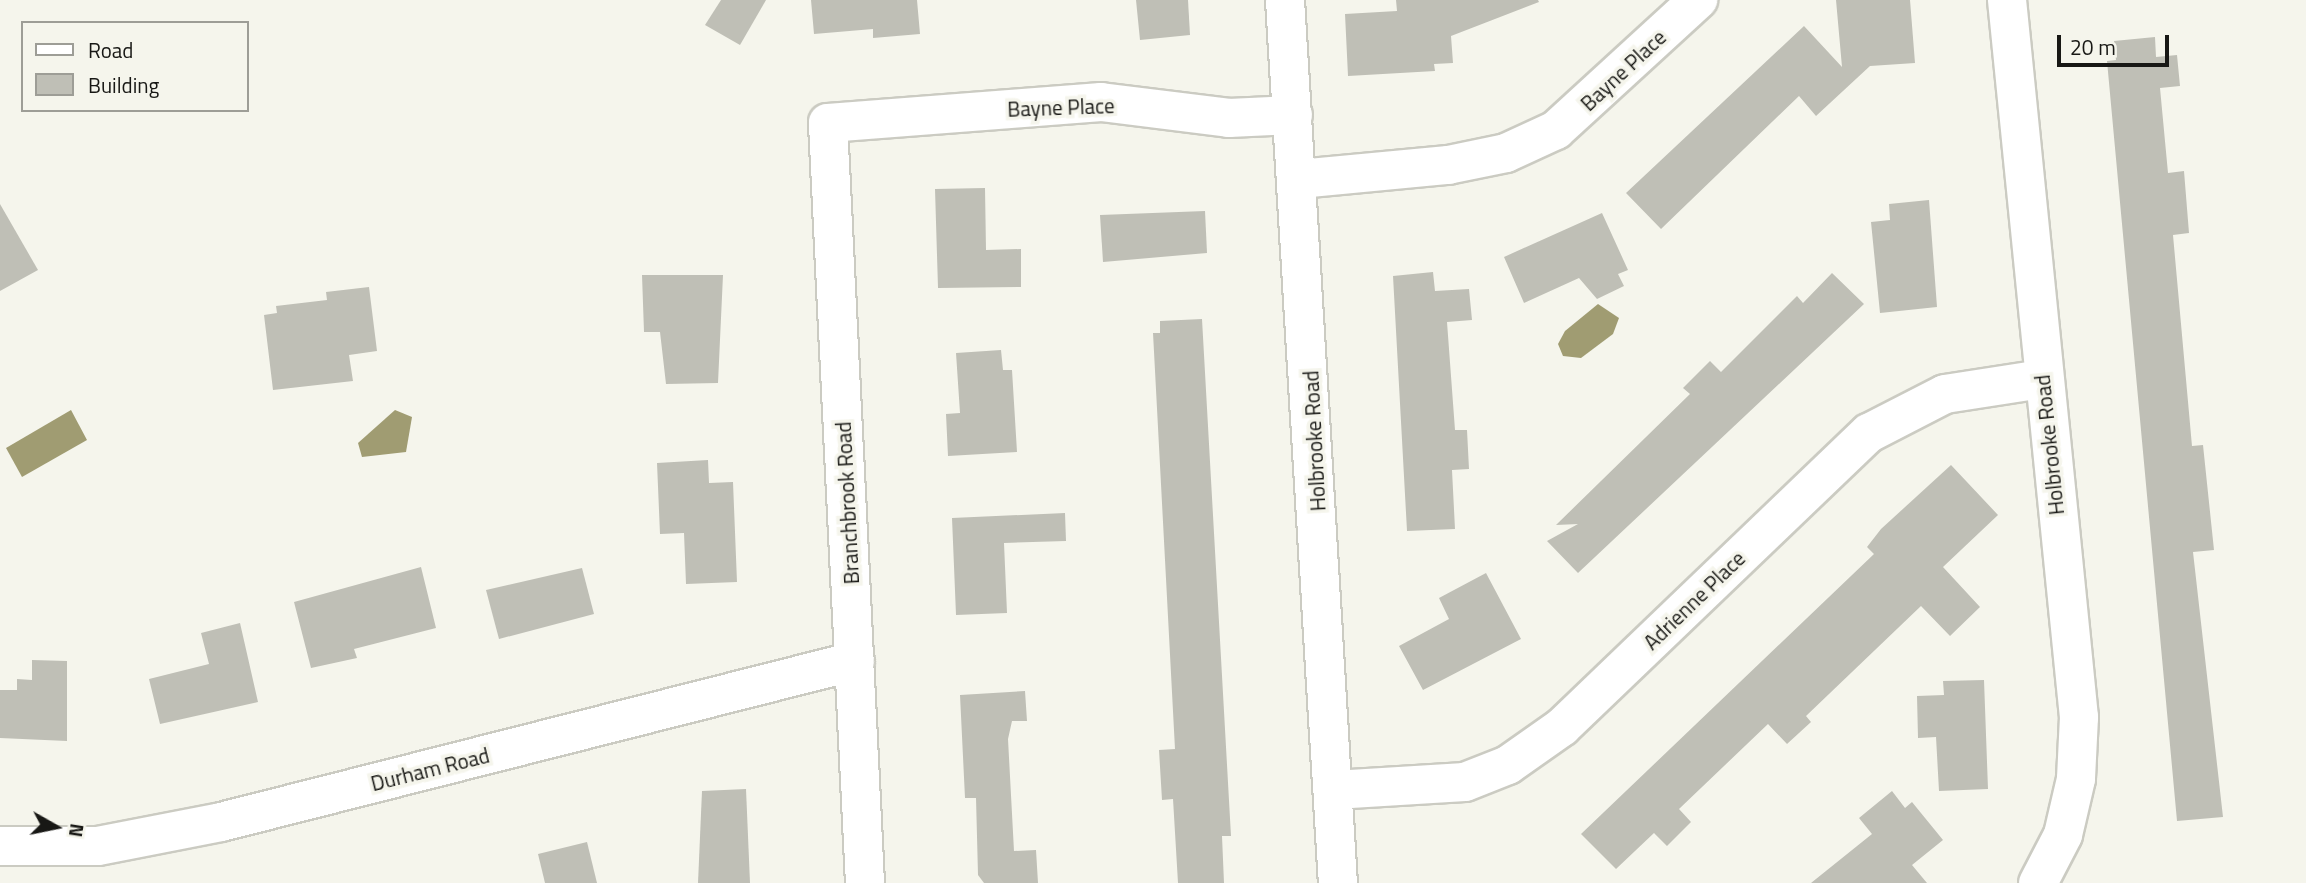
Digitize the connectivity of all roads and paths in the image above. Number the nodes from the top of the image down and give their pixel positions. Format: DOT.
graph roads {
  1 [pos="1285,0"];
  2 [pos="1698,0"];
  3 [pos="2007,0"];
  4 [pos="1293,115"];
  5 [pos="828,123"];
  6 [pos="1299,179"];
  7 [pos="2042,379"];
  8 [pos="855,661"];
  9 [pos="1334,790"];
  10 [pos="0,846"];
  11 [pos="865,883"];
  12 [pos="1338,883"];
  13 [pos="2038,883"];
  1 -- 4 [label="street, Holbrooke Road"];
  2 -- 6 [label="street, Bayne Place"];
  3 -- 7 [label="street, Holbrooke Road"];
  4 -- 5 [label="street, Bayne Place"];
  4 -- 6 [label="street, Holbrooke Road"];
  5 -- 8 [label="street, Branchbrook Road"];
  6 -- 9 [label="street, Holbrooke Road"];
  7 -- 9 [label="street, Adrienne Place"];
  7 -- 13 [label="street, Holbrooke Road"];
  8 -- 10 [label="street, Durham Road"];
  8 -- 11 [label="street, Branchbrook Road"];
  9 -- 12 [label="street, Holbrooke Road"];
}
